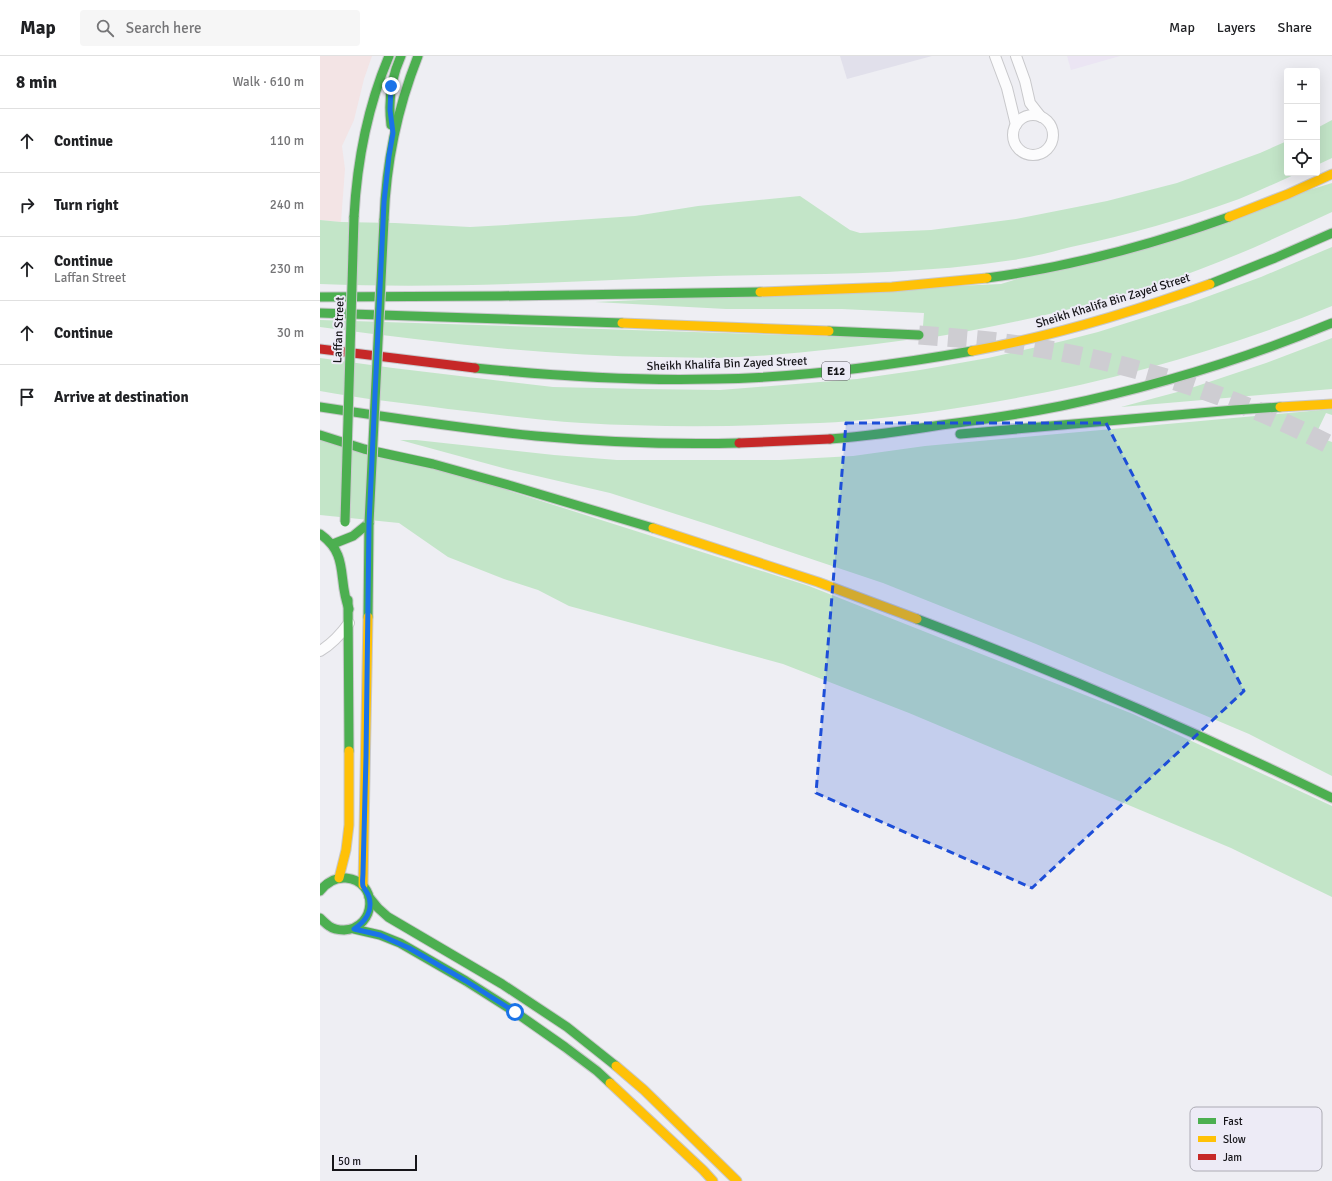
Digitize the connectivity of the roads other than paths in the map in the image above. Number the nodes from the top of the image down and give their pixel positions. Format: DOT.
graph roads {
  1 [pos="401,56"];
  2 [pos="418,56"];
  3 [pos="995,56"];
  4 [pos="1016,56"];
  5 [pos="387,58"];
  6 [pos="1041,117"];
  7 [pos="1016,125"];
  8 [pos="393,133"];
  9 [pos="1332,174"];
  10 [pos="1332,233"];
  11 [pos="320,297"];
  12 [pos="320,313"];
  13 [pos="1332,323"];
  14 [pos="919,335"];
  15 [pos="320,348"];
  16 [pos="1332,404"];
  17 [pos="320,407"];
  18 [pos="320,435"];
  19 [pos="949,435"];
  20 [pos="934,436"];
  21 [pos="857,437"];
  22 [pos="369,524"];
  23 [pos="320,534"];
  24 [pos="333,544"];
  25 [pos="346,548"];
  26 [pos="349,609"];
  27 [pos="349,623"];
  28 [pos="320,651"];
  29 [pos="1332,798"];
  30 [pos="339,878"];
  31 [pos="323,882"];
  32 [pos="363,885"];
  33 [pos="320,891"];
  34 [pos="369,896"];
  35 [pos="320,918"];
  36 [pos="354,929"];
  37 [pos="712,1181"];
  38 [pos="737,1181"];
  1 -- 8 [label="main road"];
  2 -- 8 [label="main road"];
  3 -- 7 [label="street"];
  4 -- 6 [label="street"];
  5 -- 25 [label="main road, Laffan Street, bridge"];
  6 -- 7 [label="street"];
  6 -- 7 [label="street"];
  8 -- 22 [label="main road, bridge"];
  9 -- 11 [label="main road"];
  10 -- 15 [label="main road, Sheikh Khalifa Bin Zayed Street / E12"];
  12 -- 14 [label="main road"];
  13 -- 21 [label="main road"];
  16 -- 19 [label="main road"];
  17 -- 21 [label="main road"];
  18 -- 29 [label="main road"];
  20 -- 21 [label="main road"];
  22 -- 25 [label="main road"];
  22 -- 32 [label="main road"];
  23 -- 24 [label="main road"];
  24 -- 25 [label="main road"];
  24 -- 26 [label="main road"];
  25 -- 26 [label="main road, Laffan Street"];
  26 -- 27 [label="main road"];
  27 -- 28 [label="street"];
  27 -- 30 [label="main road"];
  30 -- 31 [label="main road"];
  30 -- 32 [label="main road"];
  31 -- 33 [label="main road"];
  32 -- 34 [label="main road"];
  34 -- 36 [label="main road"];
  34 -- 38 [label="main road"];
  35 -- 36 [label="main road"];
  36 -- 37 [label="main road"];
}
